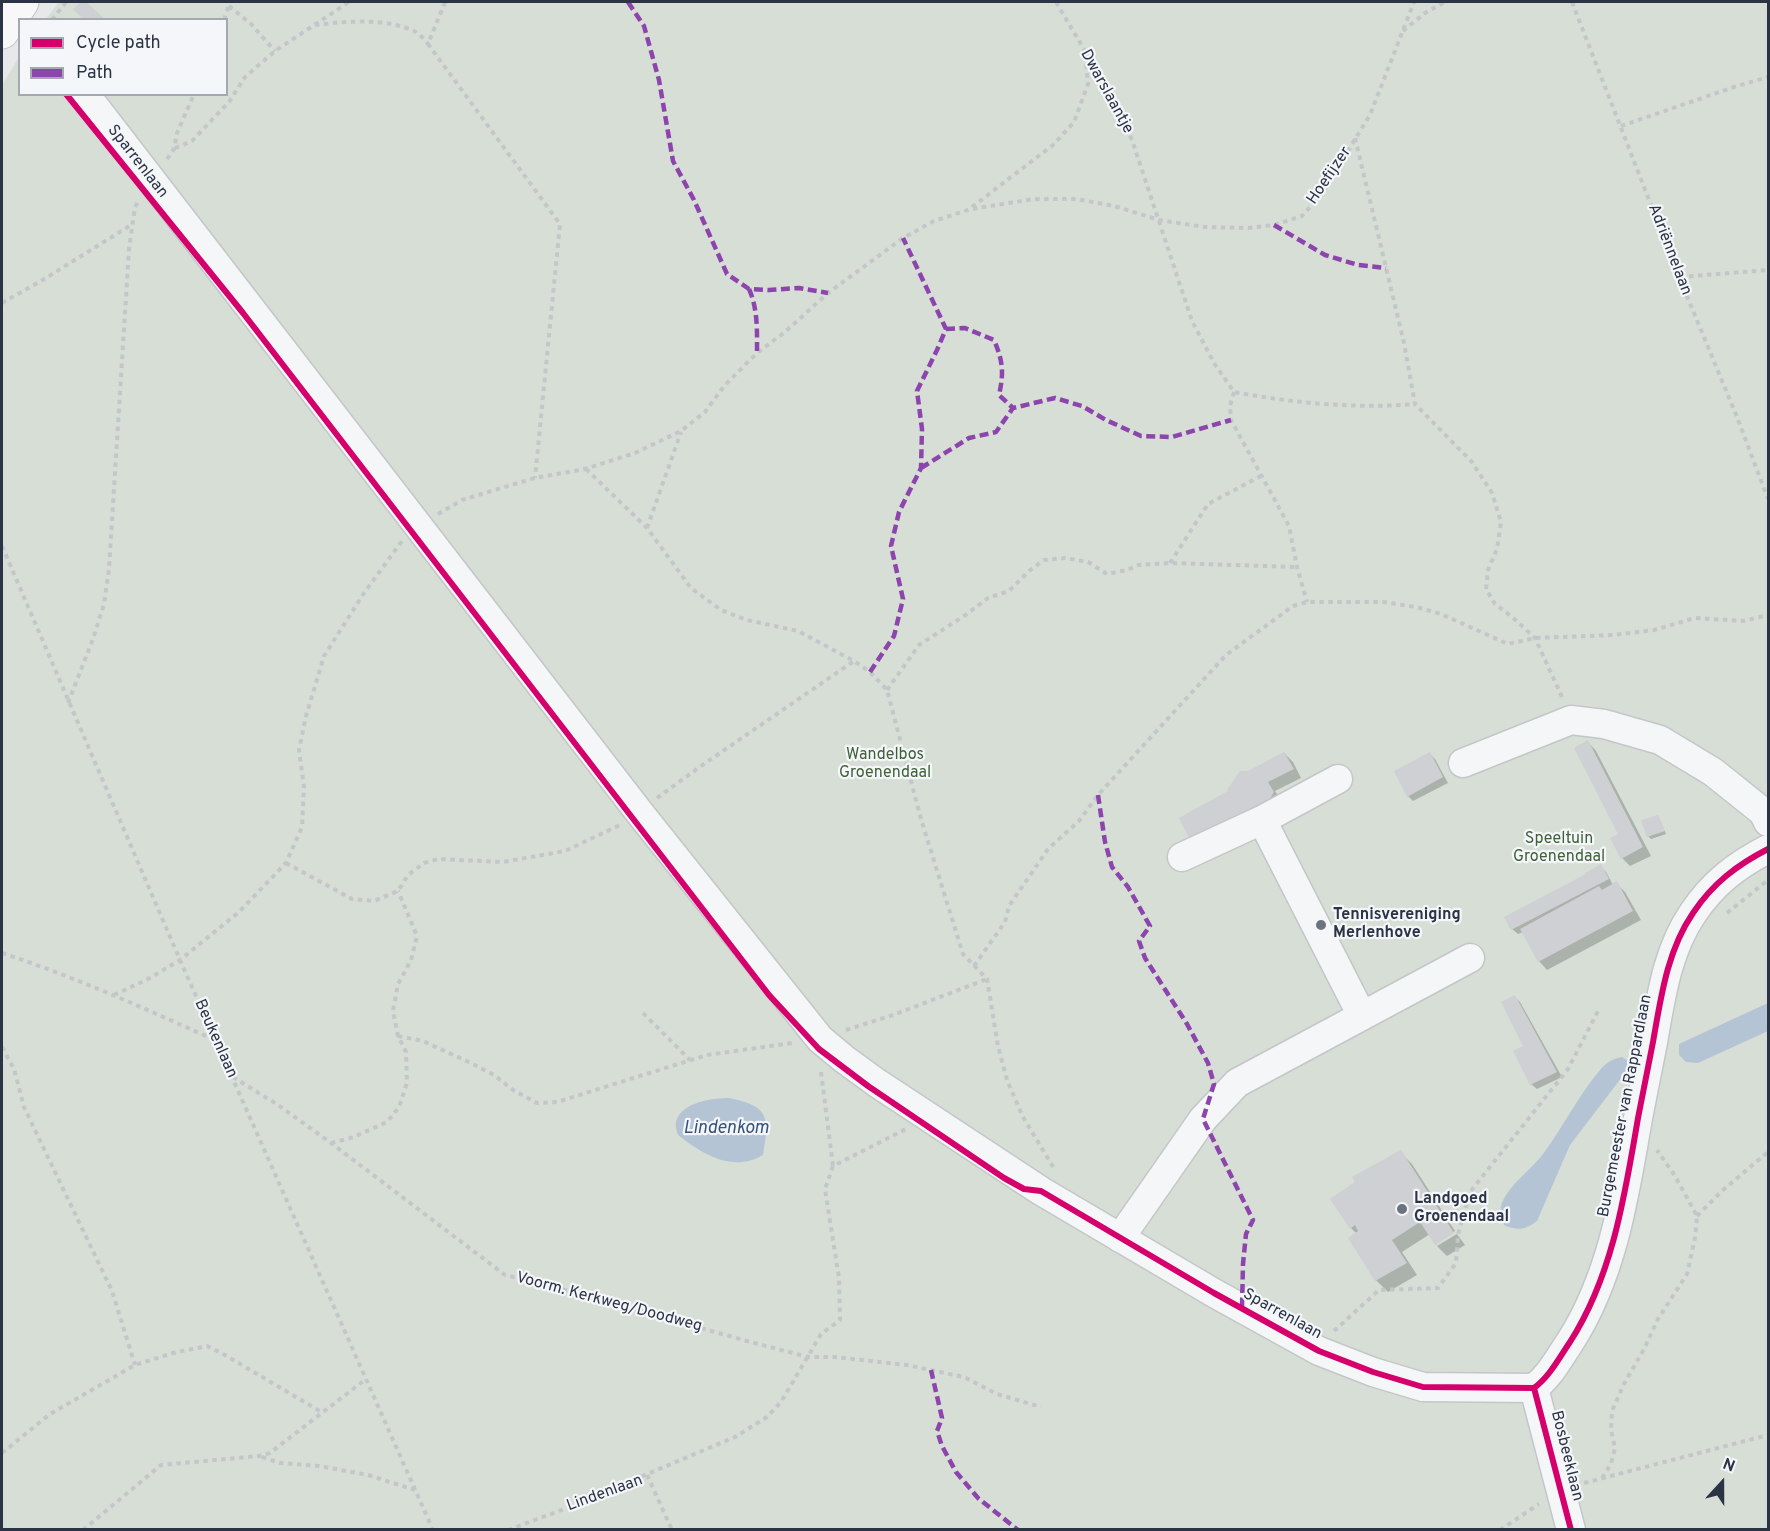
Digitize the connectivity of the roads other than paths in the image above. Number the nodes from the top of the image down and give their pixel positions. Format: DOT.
graph roads {
  1 [pos="86,96"];
  2 [pos="1463,764"];
  3 [pos="1338,779"];
  4 [pos="1262,820"];
  5 [pos="1768,822"];
  6 [pos="1768,849"];
  7 [pos="1182,857"];
  8 [pos="1470,958"];
  9 [pos="1362,1016"];
  10 [pos="1120,1238"];
  11 [pos="1534,1389"];
  12 [pos="1571,1530"];
  1 -- 10 [label="street, Sparrenlaan"];
  2 -- 5 [label="street"];
  3 -- 4 [label="street"];
  4 -- 7 [label="street"];
  4 -- 9 [label="street"];
  6 -- 11 [label="street, Burgemeester van Rappardlaan"];
  8 -- 9 [label="street"];
  9 -- 10 [label="street"];
  10 -- 11 [label="street, Sparrenlaan"];
  11 -- 12 [label="street, Bosbeeklaan"];
}
